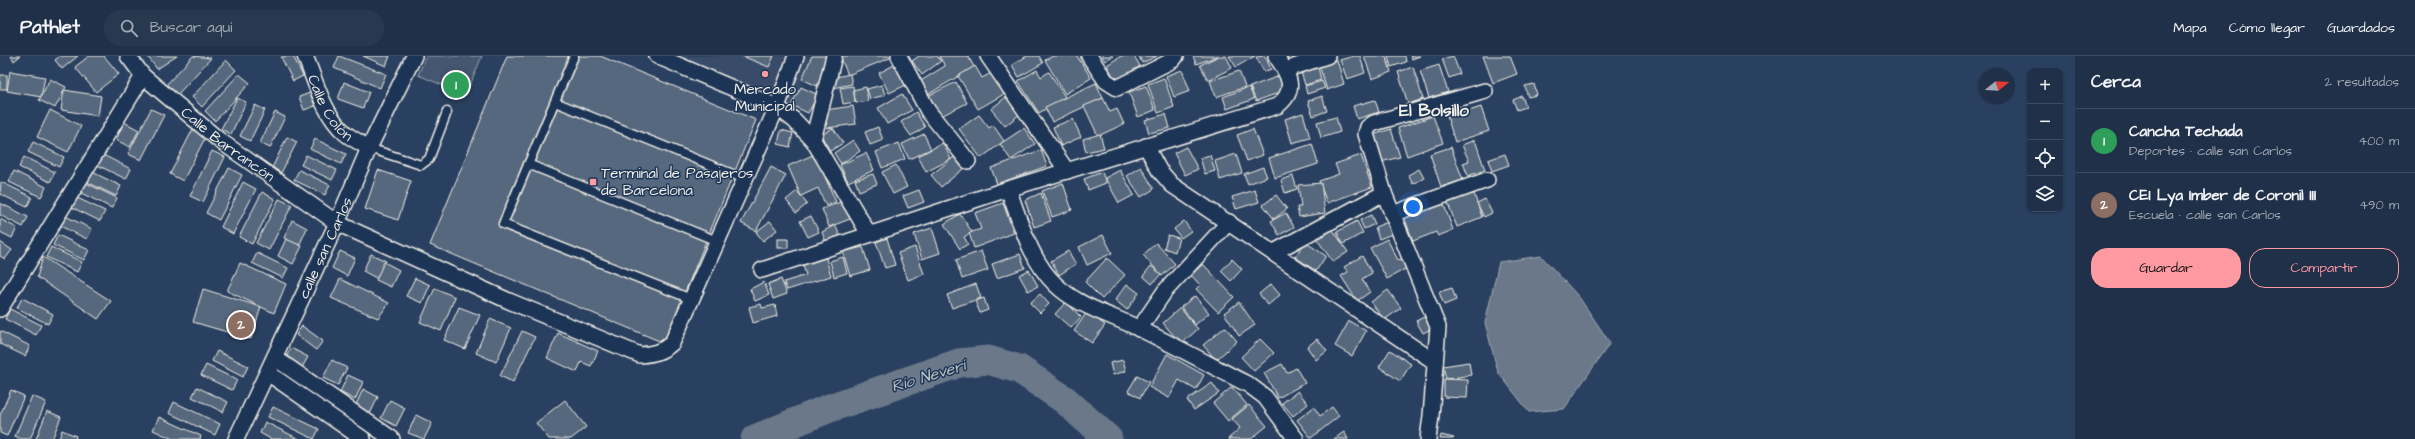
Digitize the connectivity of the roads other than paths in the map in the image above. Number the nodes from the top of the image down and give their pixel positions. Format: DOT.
graph roads {
  1 [pos="128,56"];
  2 [pos="305,56"];
  3 [pos="414,56"];
  4 [pos="574,56"];
  5 [pos="657,56"];
  6 [pos="796,56"];
  7 [pos="834,56"];
  8 [pos="899,56"];
  9 [pos="988,56"];
  10 [pos="1090,56"];
  11 [pos="1176,56"];
  12 [pos="1276,56"];
  13 [pos="1328,56"];
  14 [pos="1285,70"];
  15 [pos="143,76"];
  16 [pos="1484,91"];
  17 [pos="555,102"];
  18 [pos="777,107"];
  19 [pos="447,112"];
  20 [pos="813,140"];
  21 [pos="1146,146"];
  22 [pos="369,148"];
  23 [pos="968,161"];
  24 [pos="528,164"];
  25 [pos="1066,171"];
  26 [pos="745,179"];
  27 [pos="1487,180"];
  28 [pos="1008,189"];
  29 [pos="1384,192"];
  30 [pos="1392,214"];
  31 [pos="1229,222"];
  32 [pos="337,223"];
  33 [pos="870,234"];
  34 [pos="717,241"];
  35 [pos="1274,252"];
  36 [pos="762,270"];
  37 [pos="691,299"];
  38 [pos="0,309"];
  39 [pos="1139,329"];
  40 [pos="275,358"];
  41 [pos="1435,362"];
  42 [pos="268,373"];
  43 [pos="236,439"];
  44 [pos="363,439"];
  45 [pos="392,439"];
  46 [pos="1296,439"];
  47 [pos="1428,439"];
  1 -- 15 [label="street, Calle Barrancón"];
  2 -- 22 [label="street, Calle Colón"];
  3 -- 22 [label="street, calle san Carlos"];
  4 -- 17 [label="lane"];
  5 -- 18 [label="street"];
  6 -- 18 [label="street, Calle Barrancón"];
  7 -- 20 [label="street"];
  8 -- 23 [label="street"];
  9 -- 25 [label="street"];
  10 -- 11 [label="street"];
  12 -- 14 [label="street"];
  13 -- 14 [label="street"];
  14 -- 21 [label="street"];
  15 -- 32 [label="street, Calle Barrancón"];
  15 -- 38 [label="street"];
  16 -- 29 [label="street"];
  17 -- 24 [label="lane"];
  17 -- 26 [label="lane"];
  18 -- 20 [label="street"];
  18 -- 26 [label="street, Calle Barrancón"];
  19 -- 22 [label="lane"];
  20 -- 33 [label="street"];
  21 -- 25 [label="street"];
  21 -- 31 [label="street"];
  22 -- 32 [label="street, calle san Carlos"];
  24 -- 34 [label="lane"];
  24 -- 37 [label="lane"];
  25 -- 28 [label="street"];
  26 -- 34 [label="street, Calle Barrancón"];
  27 -- 30 [label="street"];
  28 -- 33 [label="street"];
  28 -- 39 [label="street"];
  29 -- 30 [label="street"];
  29 -- 35 [label="street"];
  30 -- 41 [label="street"];
  31 -- 35 [label="street"];
  31 -- 39 [label="street"];
  32 -- 37 [label="street, Calle Barrancón"];
  32 -- 40 [label="street, calle san Carlos"];
  33 -- 36 [label="street"];
  34 -- 37 [label="street, Calle Barrancón"];
  35 -- 41 [label="street"];
  39 -- 46 [label="street"];
  40 -- 42 [label="street, calle san Carlos"];
  40 -- 45 [label="street"];
  41 -- 47 [label="street"];
  42 -- 43 [label="street, calle san Carlos"];
  42 -- 44 [label="street"];
}
